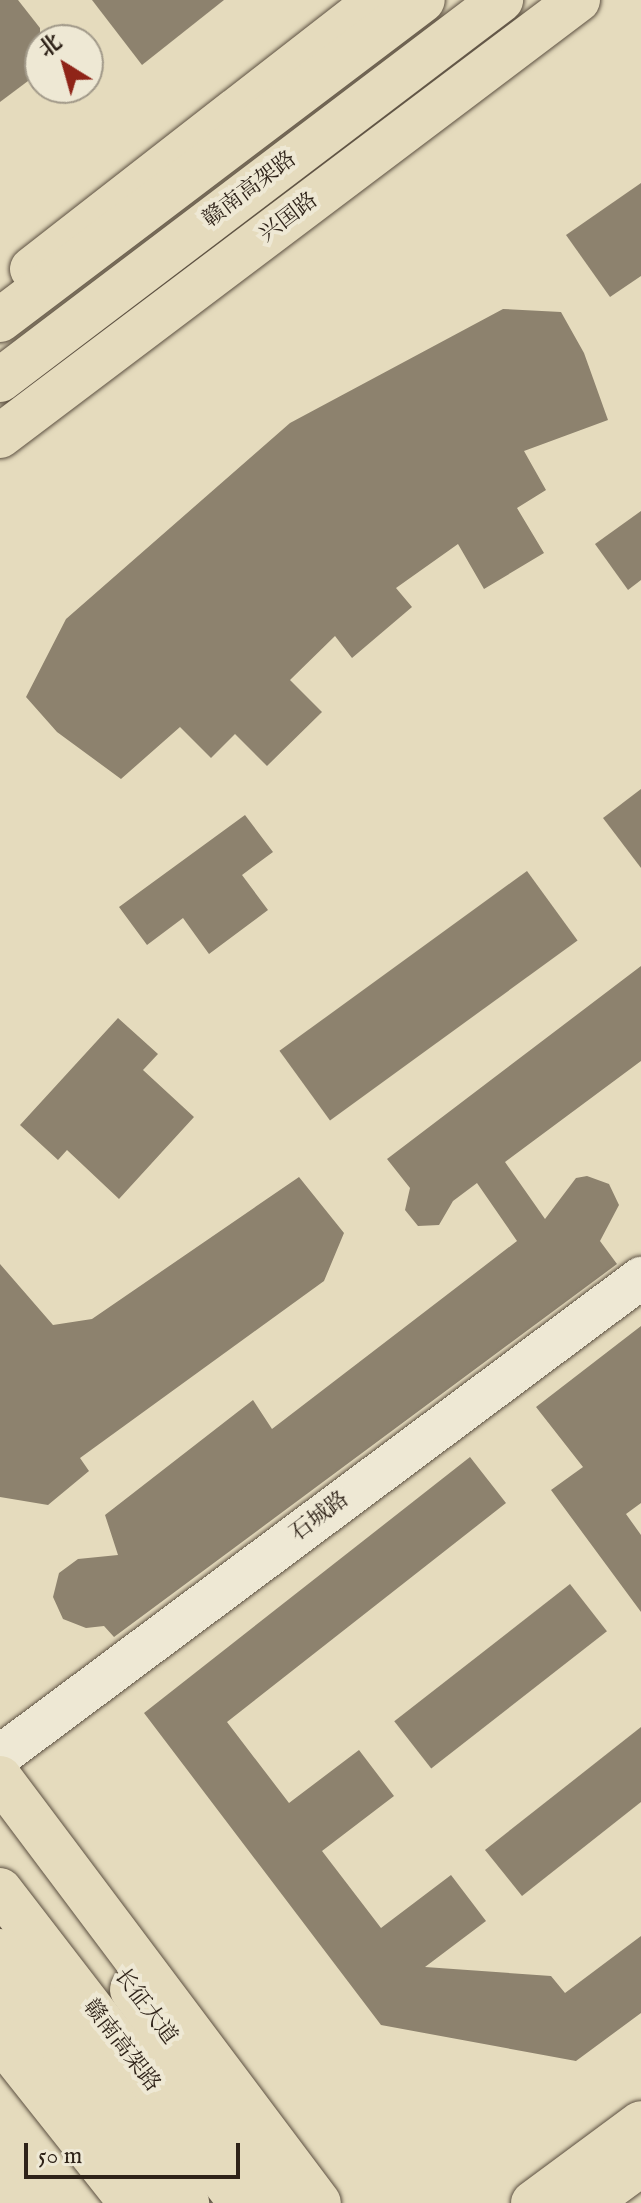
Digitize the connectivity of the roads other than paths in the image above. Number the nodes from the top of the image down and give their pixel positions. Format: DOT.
graph roads {
  1 [pos="377,0"];
  2 [pos="423,0"];
  3 [pos="501,0"];
  4 [pos="578,0"];
  5 [pos="0,294"];
  6 [pos="0,320"];
  7 [pos="0,380"];
  8 [pos="0,436"];
  9 [pos="641,1278"];
  10 [pos="0,1756"];
  11 [pos="0,1778"];
  12 [pos="0,1812"];
  13 [pos="0,1890"];
  14 [pos="0,1951"];
  15 [pos="0,1996"];
  16 [pos="0,2038"];
  17 [pos="641,2123"];
  18 [pos="641,2164"];
  19 [pos="131,2203"];
  20 [pos="156,2203"];
  21 [pos="187,2203"];
  22 [pos="241,2203"];
  23 [pos="290,2203"];
  24 [pos="319,2203"];
  25 [pos="533,2203"];
  26 [pos="588,2203"];
  1 -- 5 [label="main road"];
  2 -- 6 [label="main road"];
  3 -- 7 [label="main road, 赣南高架路"];
  4 -- 8 [label="main road, 兴国路"];
  9 -- 10 [label="street, 石城路"];
  11 -- 24 [label="main road"];
  12 -- 23 [label="main road, 长征大道"];
  13 -- 22 [label="main road, 赣南高架路"];
  14 -- 21 [label="main road, 赣南高架路"];
  15 -- 20 [label="main road"];
  16 -- 19 [label="main road"];
  17 -- 25 [label="main road"];
  18 -- 26 [label="main road"];
}
